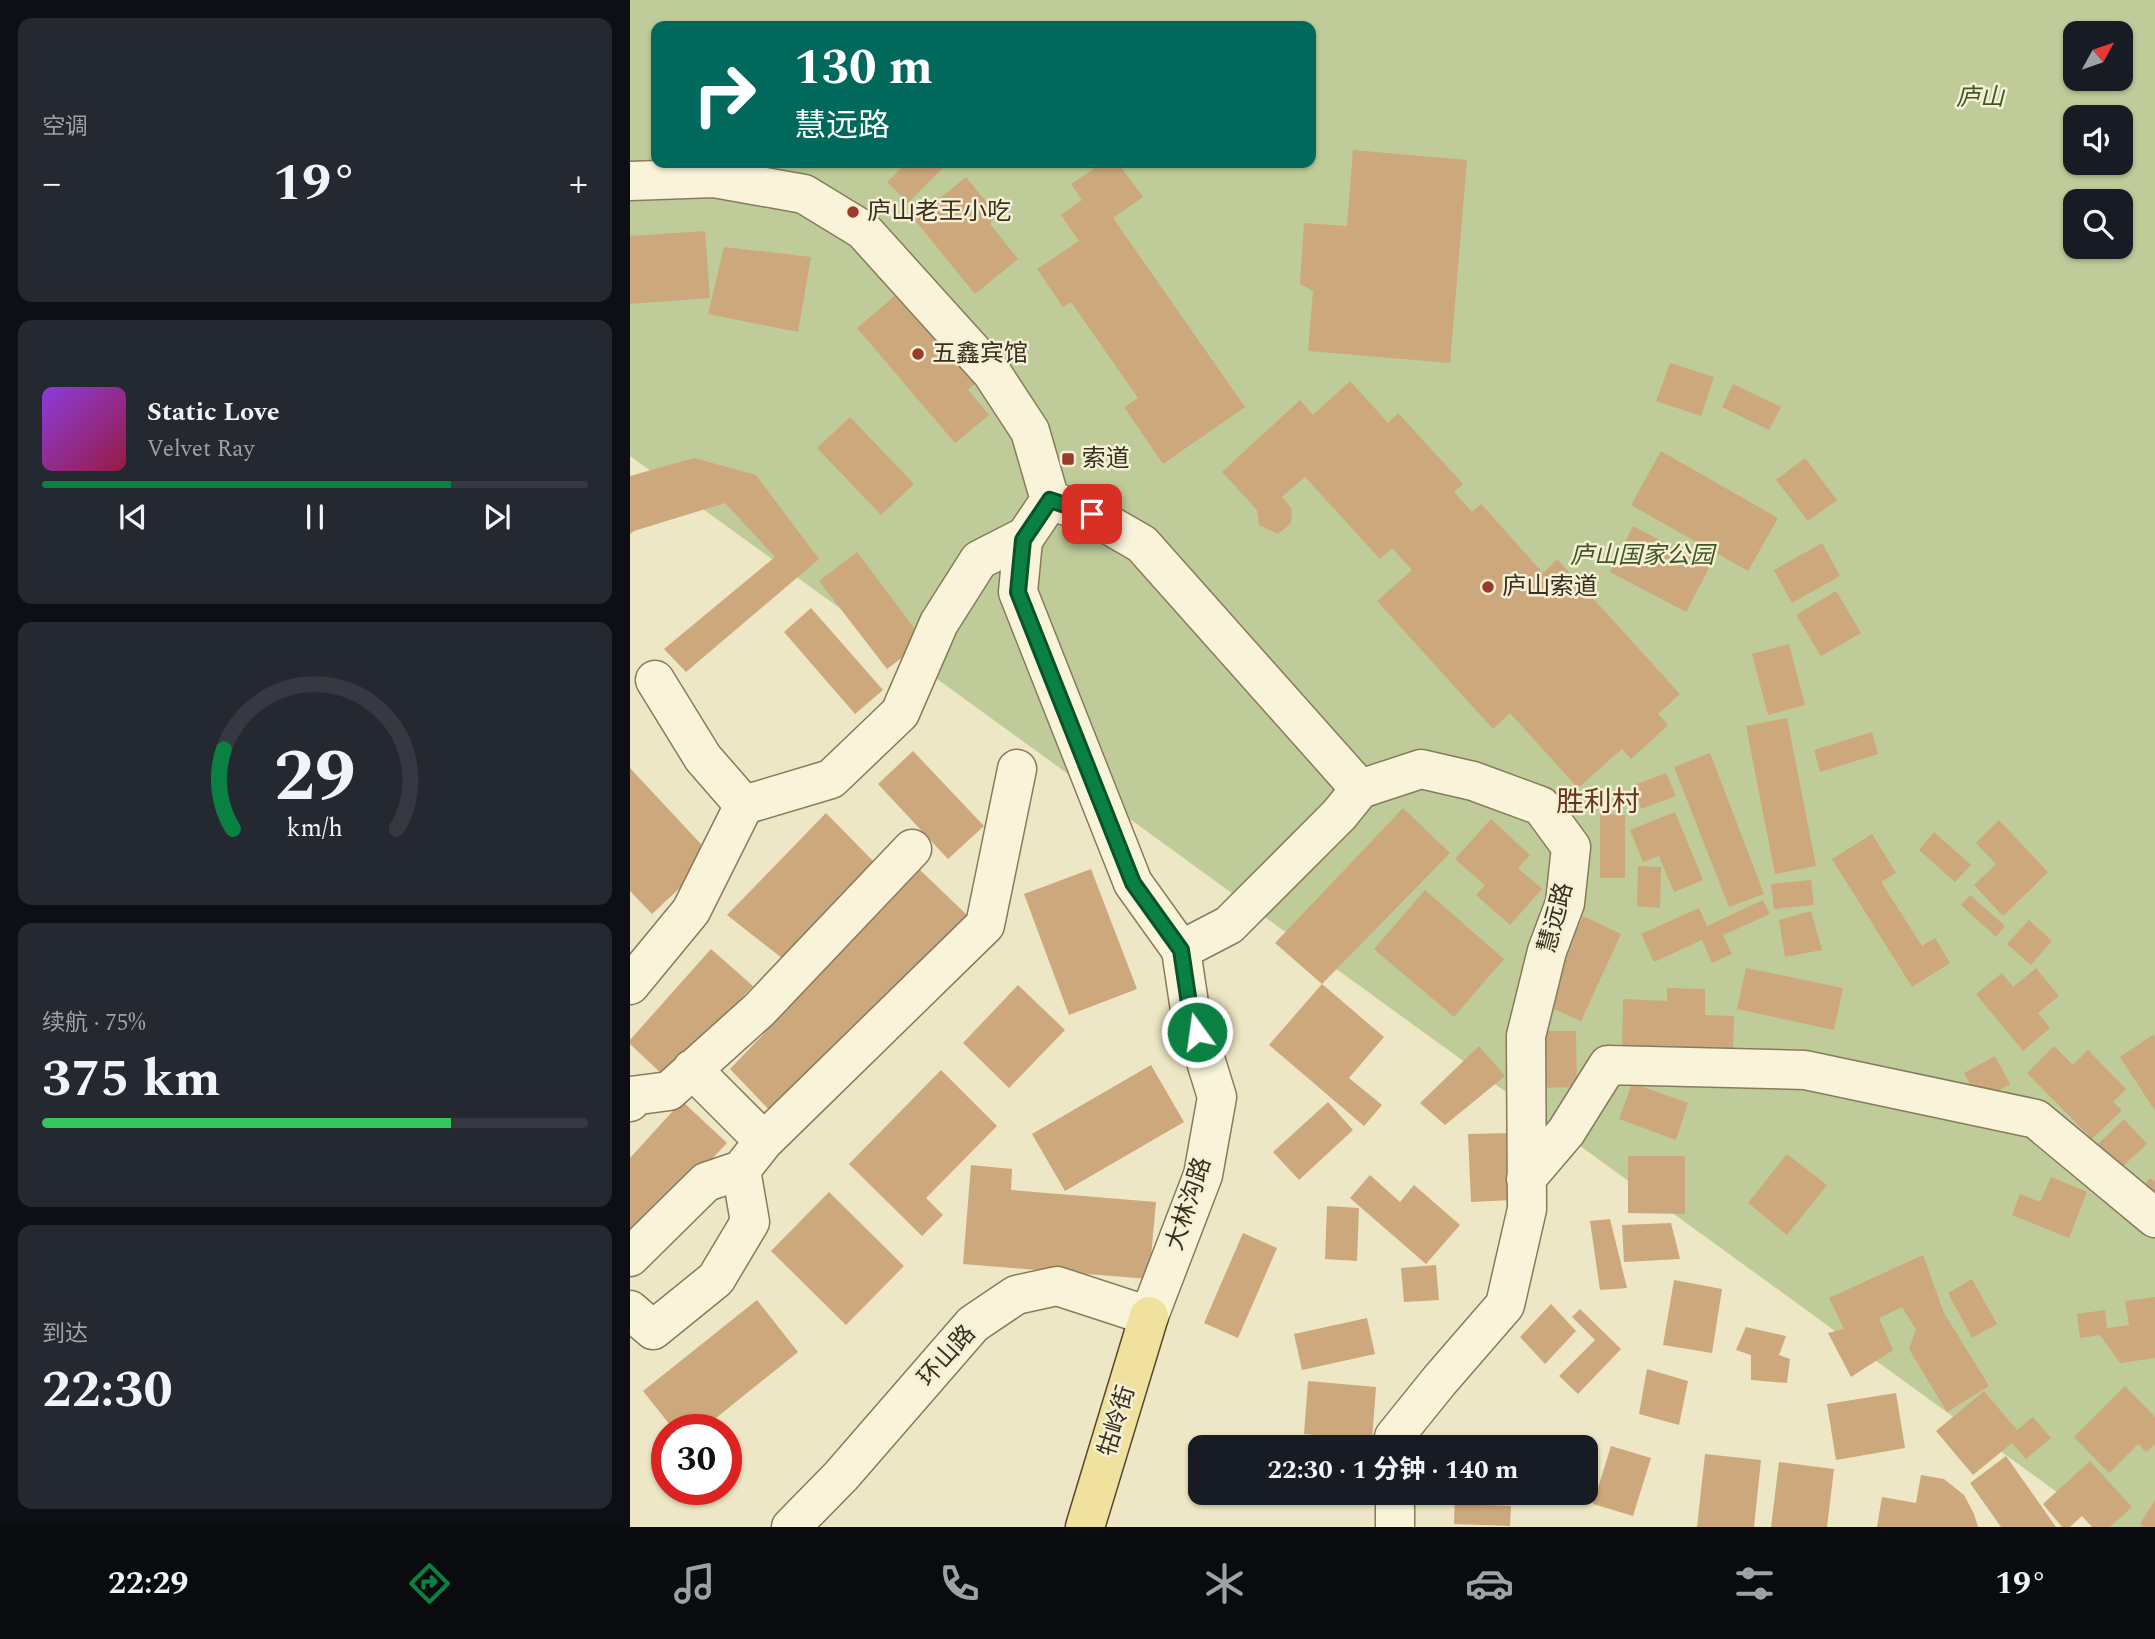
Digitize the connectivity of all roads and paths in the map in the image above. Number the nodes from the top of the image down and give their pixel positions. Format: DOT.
graph roads {
  1 [pos="630,181"];
  2 [pos="1050,500"];
  3 [pos="1026,536"];
  4 [pos="655,681"];
  5 [pos="1017,769"];
  6 [pos="1360,789"];
  7 [pos="744,805"];
  8 [pos="912,849"];
  9 [pos="1181,950"];
  10 [pos="630,985"];
  11 [pos="692,1069"];
  12 [pos="631,1096"];
  13 [pos="753,1156"];
  14 [pos="1526,1180"];
  15 [pos="2155,1218"];
  16 [pos="630,1257"];
  17 [pos="630,1310"];
  18 [pos="1149,1316"];
  19 [pos="1396,1435"];
  20 [pos="1395,1505"];
  21 [pos="791,1527"];
  22 [pos="1085,1527"];
  23 [pos="1395,1527"];
  1 -- 2 [label="street"];
  2 -- 3 [label="street, 大林沟路"];
  2 -- 6 [label="street"];
  3 -- 7 [label="street"];
  3 -- 9 [label="street, 大林沟路"];
  4 -- 7 [label="street"];
  5 -- 13 [label="street"];
  6 -- 9 [label="street"];
  6 -- 14 [label="street, 慧远路"];
  7 -- 10 [label="street"];
  8 -- 11 [label="street"];
  9 -- 18 [label="street, 大林沟路"];
  11 -- 12 [label="street"];
  11 -- 13 [label="street"];
  13 -- 16 [label="street"];
  13 -- 17 [label="street"];
  14 -- 15 [label="street"];
  14 -- 19 [label="street, 慧远路"];
  18 -- 21 [label="street, 环山路"];
  18 -- 22 [label="main road, 牯岭街"];
  20 -- 23 [label="street"];
}
